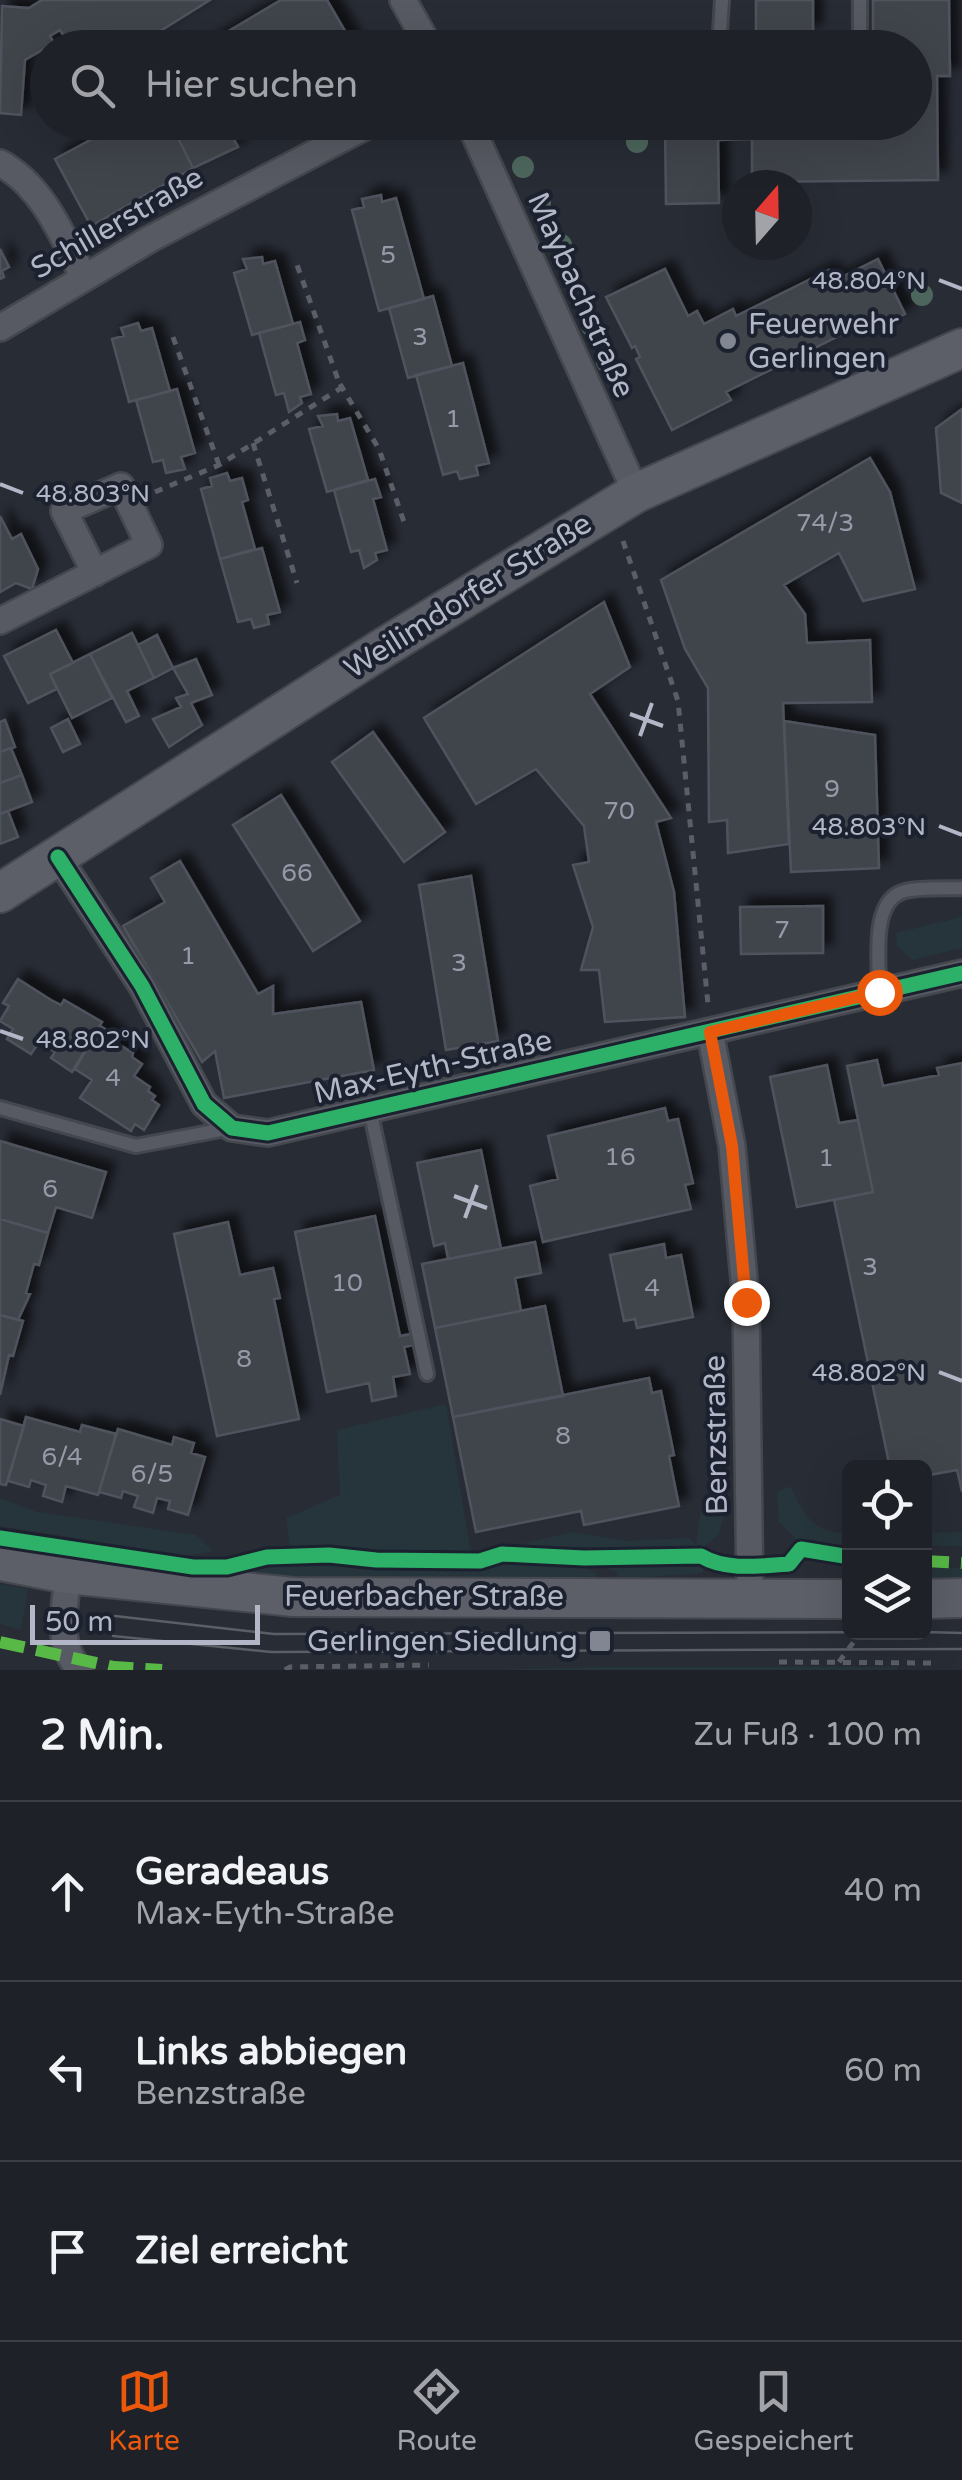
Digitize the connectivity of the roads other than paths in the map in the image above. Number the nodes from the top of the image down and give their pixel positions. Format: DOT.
graph roads {
  1 [pos="404,0"];
  2 [pos="722,0"];
  3 [pos="860,0"];
  4 [pos="420,30"];
  5 [pos="720,30"];
  6 [pos="860,30"];
  7 [pos="339,140"];
  8 [pos="475,140"];
  9 [pos="0,163"];
  10 [pos="84,278"];
  11 [pos="0,328"];
  12 [pos="962,348"];
  13 [pos="622,501"];
  14 [pos="95,573"];
  15 [pos="0,622"];
  16 [pos="58,857"];
  17 [pos="962,888"];
  18 [pos="0,893"];
  19 [pos="962,973"];
  20 [pos="879,992"];
  21 [pos="710,1032"];
  22 [pos="0,1108"];
  23 [pos="370,1110"];
  24 [pos="232,1128"];
  25 [pos="427,1374"];
  26 [pos="0,1561"];
  27 [pos="68,1574"];
  28 [pos="932,1598"];
  29 [pos="962,1598"];
  30 [pos="750,1599"];
  31 [pos="842,1599"];
  32 [pos="80,1670"];
  1 -- 4 [label="street"];
  2 -- 5 [label="lane"];
  3 -- 6 [label="lane"];
  7 -- 10 [label="street, Schillerstraße"];
  8 -- 13 [label="street, Maybachstraße"];
  9 -- 10 [label="street"];
  10 -- 11 [label="street, Schillerstraße"];
  12 -- 13 [label="main road, Weilimdorfer Straße"];
  13 -- 16 [label="main road, Weilimdorfer Straße"];
  14 -- 14 [label="street"];
  14 -- 15 [label="street"];
  16 -- 18 [label="main road, Weilimdorfer Straße"];
  16 -- 24 [label="street"];
  17 -- 20 [label="lane"];
  19 -- 20 [label="street, Max-Eyth-Straße"];
  20 -- 21 [label="street, Max-Eyth-Straße"];
  21 -- 23 [label="street, Max-Eyth-Straße"];
  21 -- 30 [label="street, Benzstraße"];
  22 -- 24 [label="lane"];
  23 -- 24 [label="street, Max-Eyth-Straße"];
  23 -- 25 [label="lane"];
  26 -- 27 [label="main road, Feuerbacher Straße"];
  27 -- 30 [label="main road, Feuerbacher Straße"];
  27 -- 32 [label="street"];
  28 -- 29 [label="main road"];
  30 -- 31 [label="main road, Feuerbacher Straße"];
}
